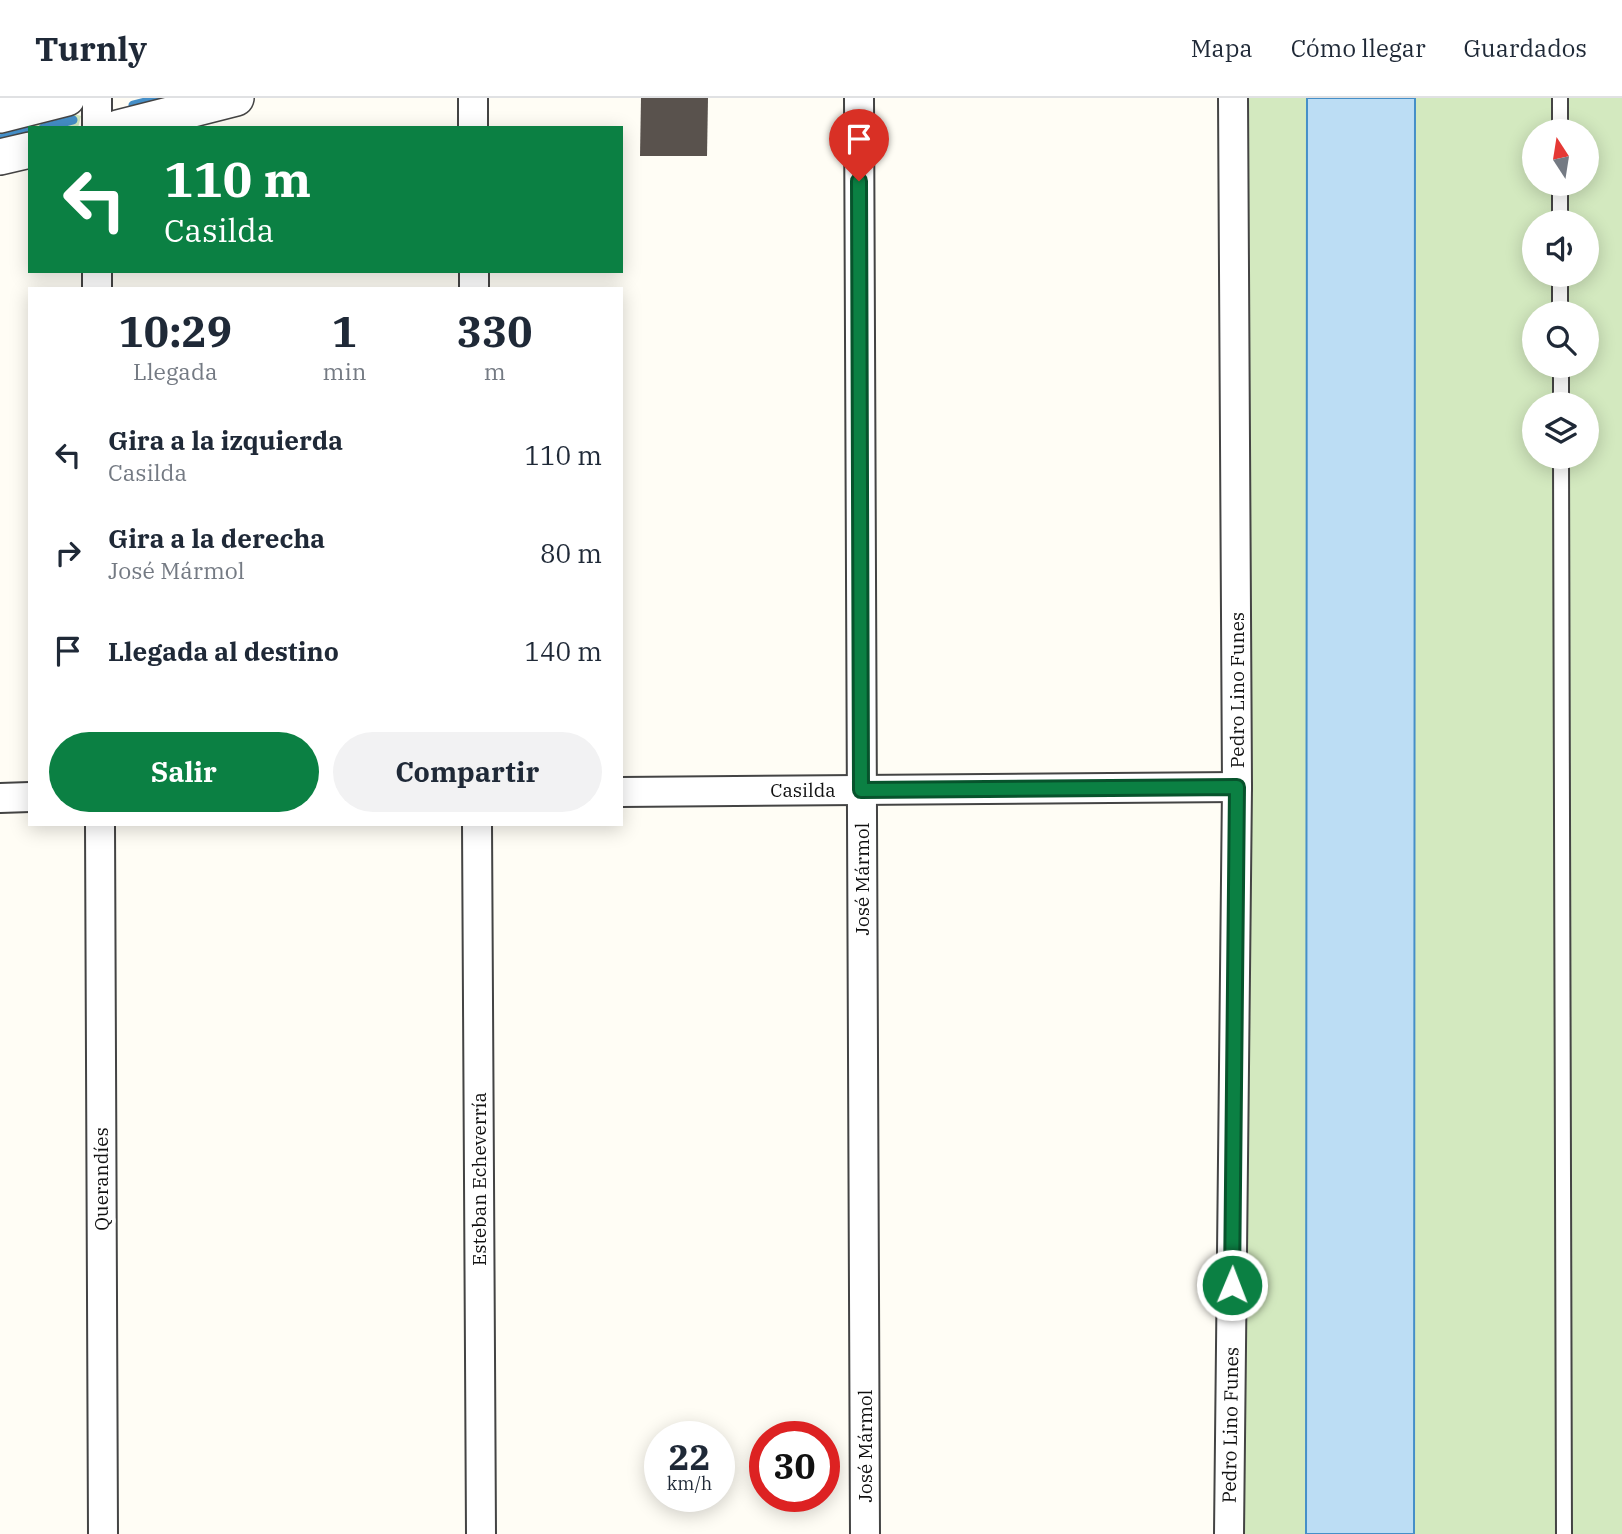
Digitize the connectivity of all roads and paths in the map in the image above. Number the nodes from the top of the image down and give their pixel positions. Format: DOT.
graph roads {
  1 [pos="67,98"];
  2 [pos="97,98"];
  3 [pos="236,98"];
  4 [pos="473,98"];
  5 [pos="859,98"];
  6 [pos="1234,98"];
  7 [pos="1560,98"];
  8 [pos="0,115"];
  9 [pos="1560,119"];
  10 [pos="97,126"];
  11 [pos="126,126"];
  12 [pos="473,126"];
  13 [pos="28,150"];
  14 [pos="0,157"];
  15 [pos="1561,469"];
  16 [pos="1237,787"];
  17 [pos="861,790"];
  18 [pos="623,792"];
  19 [pos="28,797"];
  20 [pos="0,798"];
  21 [pos="100,826"];
  22 [pos="477,826"];
  23 [pos="103,1534"];
  24 [pos="481,1534"];
  25 [pos="865,1534"];
  26 [pos="1229,1534"];
  27 [pos="1564,1534"];
  1 -- 8 [label="street"];
  2 -- 10 [label="street"];
  3 -- 11 [label="street"];
  4 -- 12 [label="street"];
  5 -- 17 [label="street, José Mármol"];
  6 -- 16 [label="street, Pedro Lino Funes"];
  7 -- 9 [label="lane"];
  13 -- 14 [label="street"];
  15 -- 27 [label="lane"];
  16 -- 17 [label="street, Casilda"];
  16 -- 26 [label="street, Pedro Lino Funes"];
  17 -- 18 [label="street, Casilda"];
  17 -- 25 [label="street, José Mármol"];
  19 -- 20 [label="street"];
  21 -- 23 [label="street, Querandíes"];
  22 -- 24 [label="street, Esteban Echeverría"];
}
